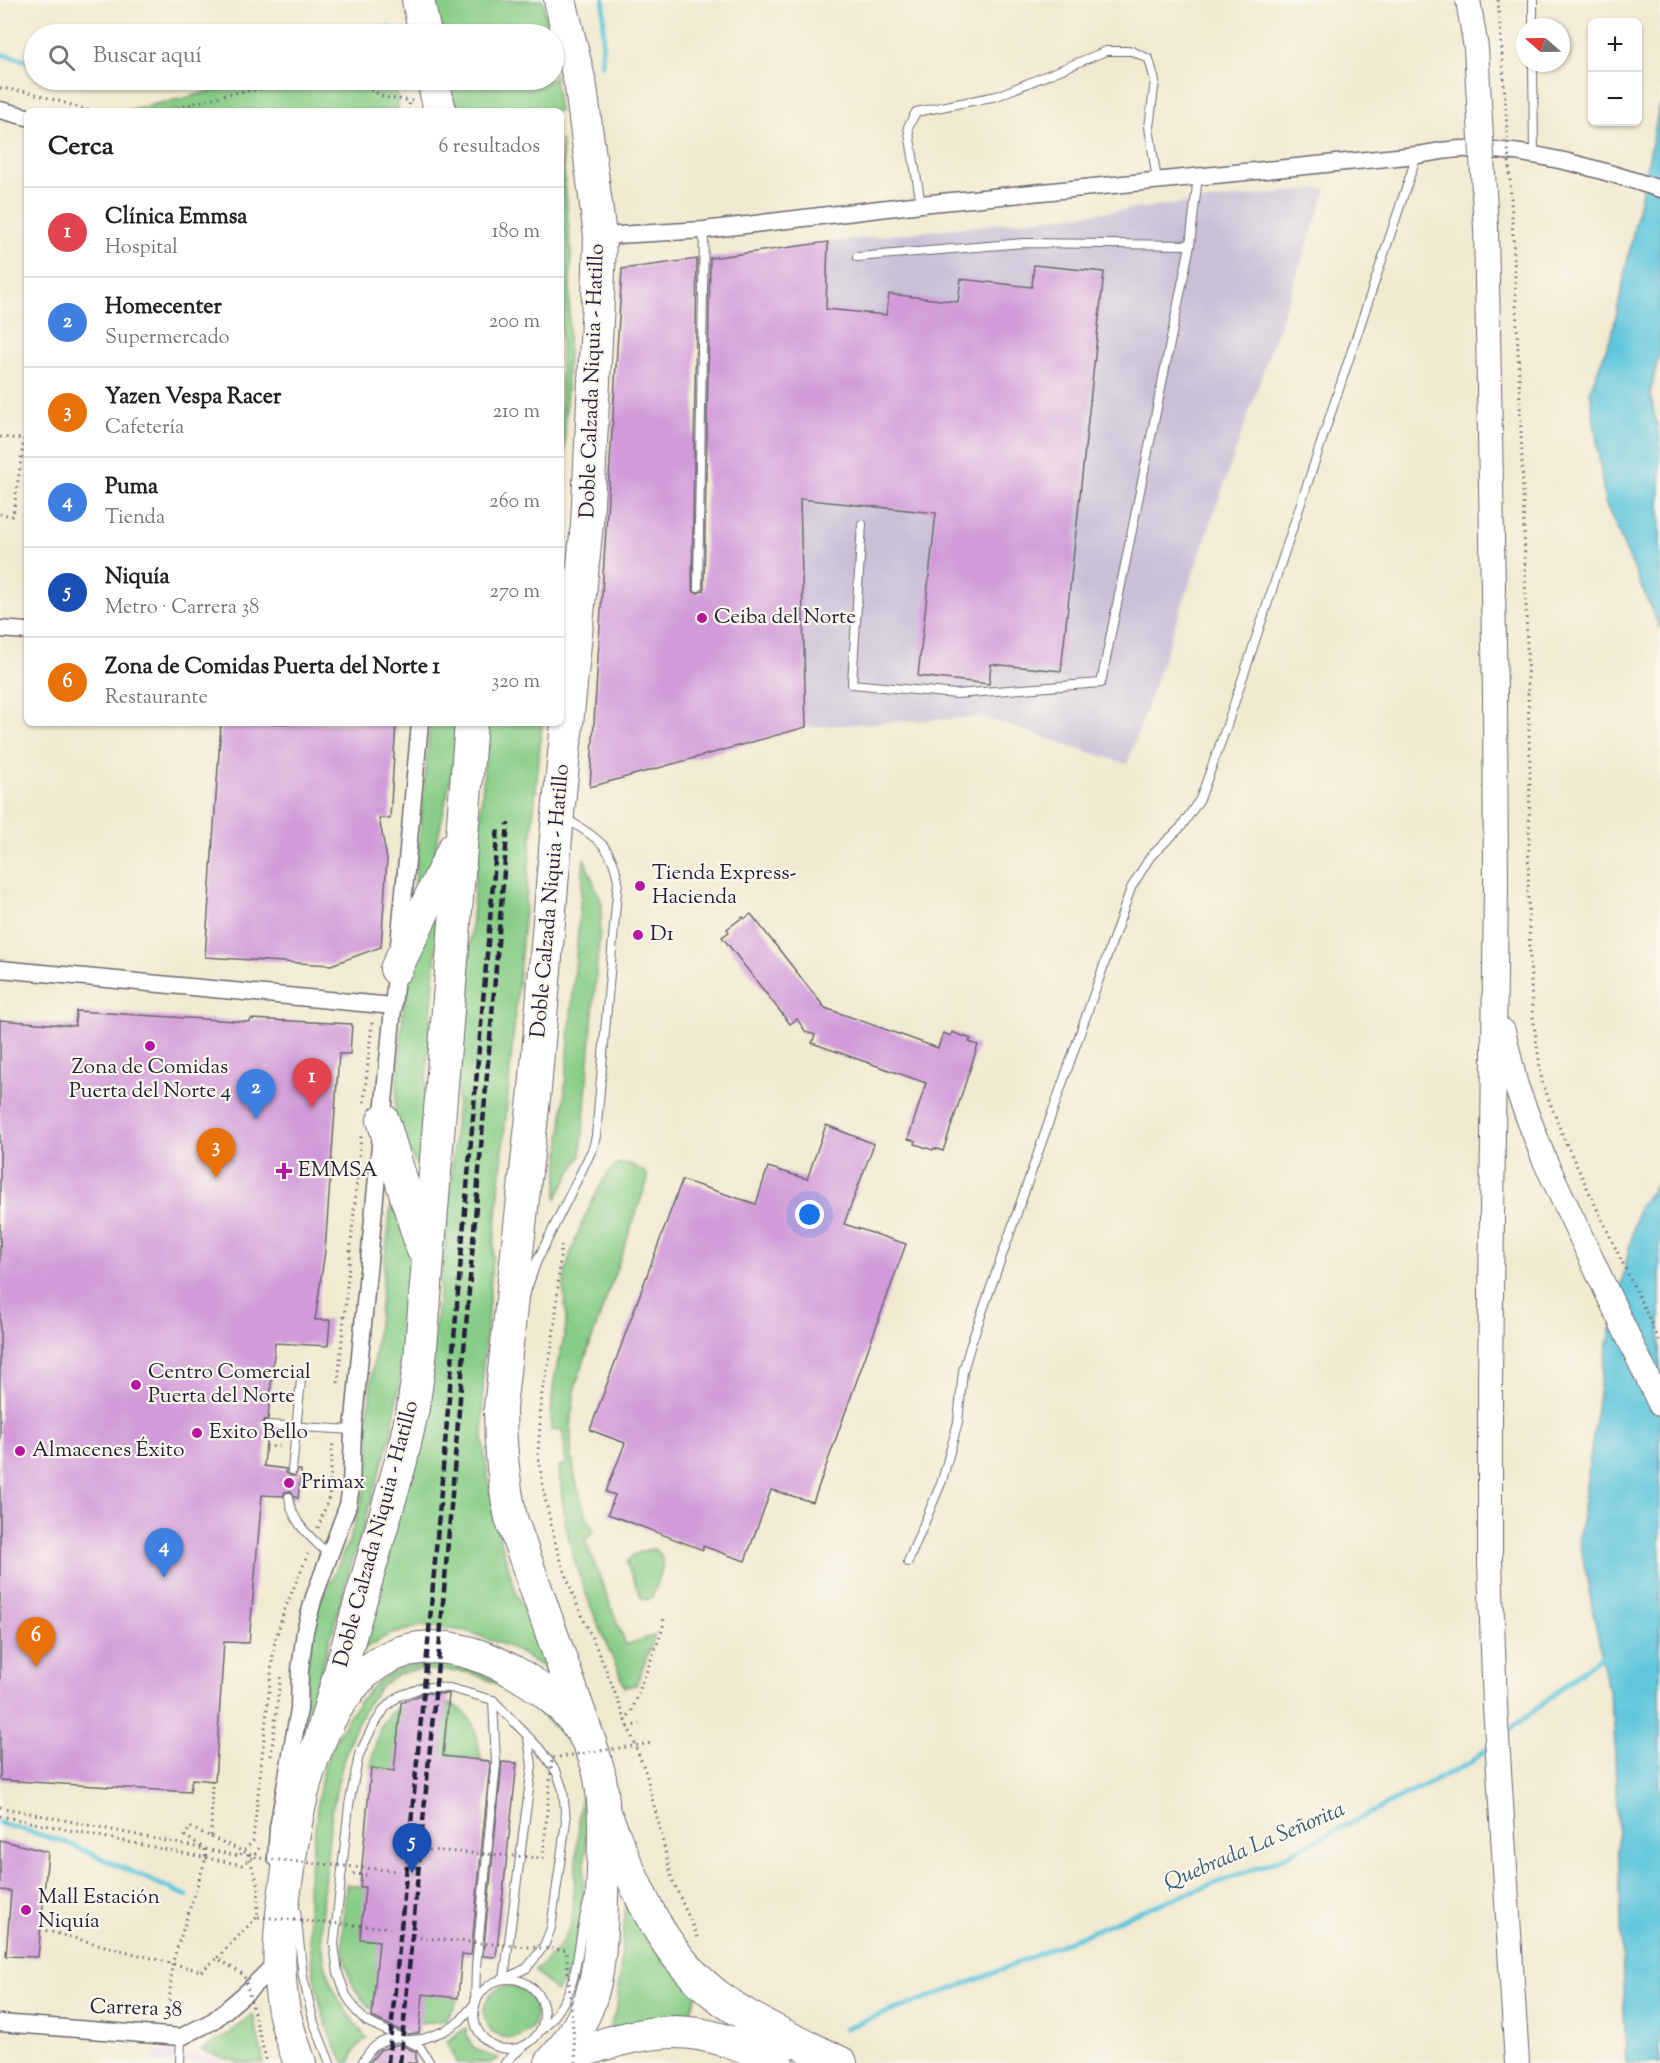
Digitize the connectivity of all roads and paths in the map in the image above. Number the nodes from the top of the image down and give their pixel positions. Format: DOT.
graph roads {
  1 [pos="1468,0"];
  2 [pos="1498,0"];
  3 [pos="1533,0"];
  4 [pos="560,1"];
  5 [pos="1533,18"];
  6 [pos="1533,72"];
  7 [pos="0,88"];
  8 [pos="253,90"];
  9 [pos="371,90"];
  10 [pos="430,99"];
  11 [pos="81,108"];
  12 [pos="177,108"];
  13 [pos="414,108"];
  14 [pos="0,110"];
  15 [pos="24,116"];
  16 [pos="1534,153"];
  17 [pos="1417,155"];
  18 [pos="1198,176"];
  19 [pos="1157,181"];
  20 [pos="1660,189"];
  21 [pos="921,204"];
  22 [pos="704,230"];
  23 [pos="600,236"];
  24 [pos="1190,245"];
  25 [pos="857,257"];
  26 [pos="0,437"];
  27 [pos="0,514"];
  28 [pos="862,524"];
  29 [pos="698,587"];
  30 [pos="0,629"];
  31 [pos="24,631"];
  32 [pos="420,726"];
  33 [pos="471,726"];
  34 [pos="558,814"];
  35 [pos="462,831"];
  36 [pos="0,969"];
  37 [pos="396,969"];
  38 [pos="1494,996"];
  39 [pos="393,1006"];
  40 [pos="383,1120"];
  41 [pos="555,1225"];
  42 [pos="428,1265"];
  43 [pos="523,1299"];
  44 [pos="519,1309"];
  45 [pos="508,1340"];
  46 [pos="1660,1342"];
  47 [pos="301,1380"];
  48 [pos="1660,1404"];
  49 [pos="268,1425"];
  50 [pos="297,1426"];
  51 [pos="353,1430"];
  52 [pos="292,1470"];
  53 [pos="290,1497"];
  54 [pos="329,1556"];
  55 [pos="908,1562"];
  56 [pos="664,1614"];
  57 [pos="281,1670"];
  58 [pos="493,1701"];
  59 [pos="625,1721"];
  60 [pos="640,1724"];
  61 [pos="627,1727"];
  62 [pos="322,1734"];
  63 [pos="528,1738"];
  64 [pos="653,1743"];
  65 [pos="594,1754"];
  66 [pos="270,1763"];
  67 [pos="212,1781"];
  68 [pos="602,1805"];
  69 [pos="0,1807"];
  70 [pos="0,1816"];
  71 [pos="211,1837"];
  72 [pos="261,1845"];
  73 [pos="204,1848"];
  74 [pos="429,1850"];
  75 [pos="291,1853"];
  76 [pos="248,1854"];
  77 [pos="239,1856"];
  78 [pos="603,1856"];
  79 [pos="206,1858"];
  80 [pos="396,1871"];
  81 [pos="269,1923"];
  82 [pos="390,1928"];
  83 [pos="40,1929"];
  84 [pos="420,1938"];
  85 [pos="699,1943"];
  86 [pos="217,1958"];
  87 [pos="279,1960"];
  88 [pos="172,1964"];
  89 [pos="504,1979"];
  90 [pos="475,2003"];
  91 [pos="0,2023"];
  92 [pos="539,2033"];
  93 [pos="174,2037"];
  94 [pos="399,2038"];
  95 [pos="410,2040"];
  96 [pos="522,2047"];
  97 [pos="560,2062"];
  98 [pos="180,2063"];
  99 [pos="267,2063"];
  100 [pos="300,2063"];
  101 [pos="330,2063"];
  102 [pos="362,2063"];
  103 [pos="430,2063"];
  104 [pos="505,2063"];
  105 [pos="777,2063"];
  106 [pos="841,2063"];
  107 [pos="1517,2063"];
  1 -- 38 [label="main road, bridge"];
  2 -- 46 [label="path, bridge"];
  3 -- 5 [label="lane"];
  4 -- 23 [label="highway, Doble Calzada Niquia - Hatillo"];
  6 -- 16 [label="lane"];
  7 -- 11 [label="path"];
  8 -- 12 [label="path"];
  9 -- 10 [label="path"];
  10 -- 13 [label="path"];
  14 -- 15 [label="street"];
  16 -- 17 [label="street"];
  16 -- 20 [label="street"];
  17 -- 18 [label="street"];
  17 -- 55 [label="lane"];
  18 -- 19 [label="street"];
  18 -- 24 [label="lane"];
  19 -- 21 [label="street"];
  19 -- 21 [label="lane"];
  21 -- 22 [label="street"];
  22 -- 23 [label="street"];
  22 -- 29 [label="lane"];
  23 -- 34 [label="highway, Doble Calzada Niquia - Hatillo"];
  24 -- 25 [label="lane"];
  24 -- 28 [label="lane"];
  26 -- 27 [label="path"];
  30 -- 31 [label="street"];
  32 -- 37 [label="street"];
  33 -- 35 [label="highway, Doble Calzada Niquia - Hatillo"];
  34 -- 41 [label="lane"];
  34 -- 45 [label="highway, Doble Calzada Niquia - Hatillo"];
  35 -- 37 [label="highway"];
  35 -- 42 [label="highway, Doble Calzada Niquia - Hatillo"];
  36 -- 39 [label="street"];
  37 -- 39 [label="street"];
  38 -- 48 [label="main road"];
  38 -- 107 [label="main road"];
  39 -- 40 [label="street"];
  40 -- 42 [label="highway"];
  40 -- 51 [label="street"];
  41 -- 43 [label="lane"];
  41 -- 59 [label="path"];
  42 -- 62 [label="highway, Doble Calzada Niquia - Hatillo"];
  44 -- 45 [label="lane"];
  45 -- 65 [label="highway, Doble Calzada Niquia - Hatillo"];
  47 -- 50 [label="lane"];
  49 -- 50 [label="lane"];
  50 -- 51 [label="lane"];
  50 -- 52 [label="lane"];
  51 -- 54 [label="street"];
  53 -- 54 [label="lane"];
  54 -- 81 [label="street"];
  56 -- 59 [label="path"];
  57 -- 66 [label="path"];
  58 -- 63 [label="lane"];
  58 -- 90 [label="lane"];
  58 -- 94 [label="lane"];
  59 -- 61 [label="path"];
  60 -- 61 [label="path"];
  61 -- 85 [label="path"];
  62 -- 65 [label="highway"];
  62 -- 75 [label="highway"];
  63 -- 89 [label="lane"];
  63 -- 89 [label="lane"];
  64 -- 74 [label="path, bridge"];
  65 -- 68 [label="highway"];
  67 -- 71 [label="path"];
  68 -- 78 [label="highway"];
  68 -- 106 [label="highway"];
  69 -- 73 [label="path"];
  70 -- 79 [label="path"];
  71 -- 73 [label="path"];
  71 -- 76 [label="path, bridge"];
  72 -- 79 [label="path"];
  73 -- 77 [label="path"];
  73 -- 79 [label="path"];
  75 -- 81 [label="highway"];
  75 -- 101 [label="lane"];
  76 -- 80 [label="path, bridge"];
  76 -- 81 [label="path, bridge"];
  78 -- 92 [label="lane"];
  78 -- 97 [label="highway"];
  79 -- 88 [label="path"];
  81 -- 82 [label="path, bridge"];
  81 -- 86 [label="path, bridge"];
  81 -- 87 [label="highway"];
  83 -- 88 [label="path"];
  84 -- 97 [label="path, bridge"];
  86 -- 88 [label="path, bridge"];
  86 -- 99 [label="path, bridge"];
  87 -- 93 [label="street, Carrera 38"];
  87 -- 100 [label="highway"];
  88 -- 93 [label="path"];
  89 -- 90 [label="lane"];
  89 -- 92 [label="lane"];
  90 -- 95 [label="lane"];
  90 -- 96 [label="lane"];
  91 -- 93 [label="street, Carrera 38"];
  92 -- 96 [label="lane"];
  93 -- 98 [label="lane"];
  94 -- 95 [label="lane"];
  94 -- 102 [label="lane"];
  95 -- 103 [label="lane"];
  96 -- 104 [label="lane"];
  97 -- 105 [label="highway"];
}
